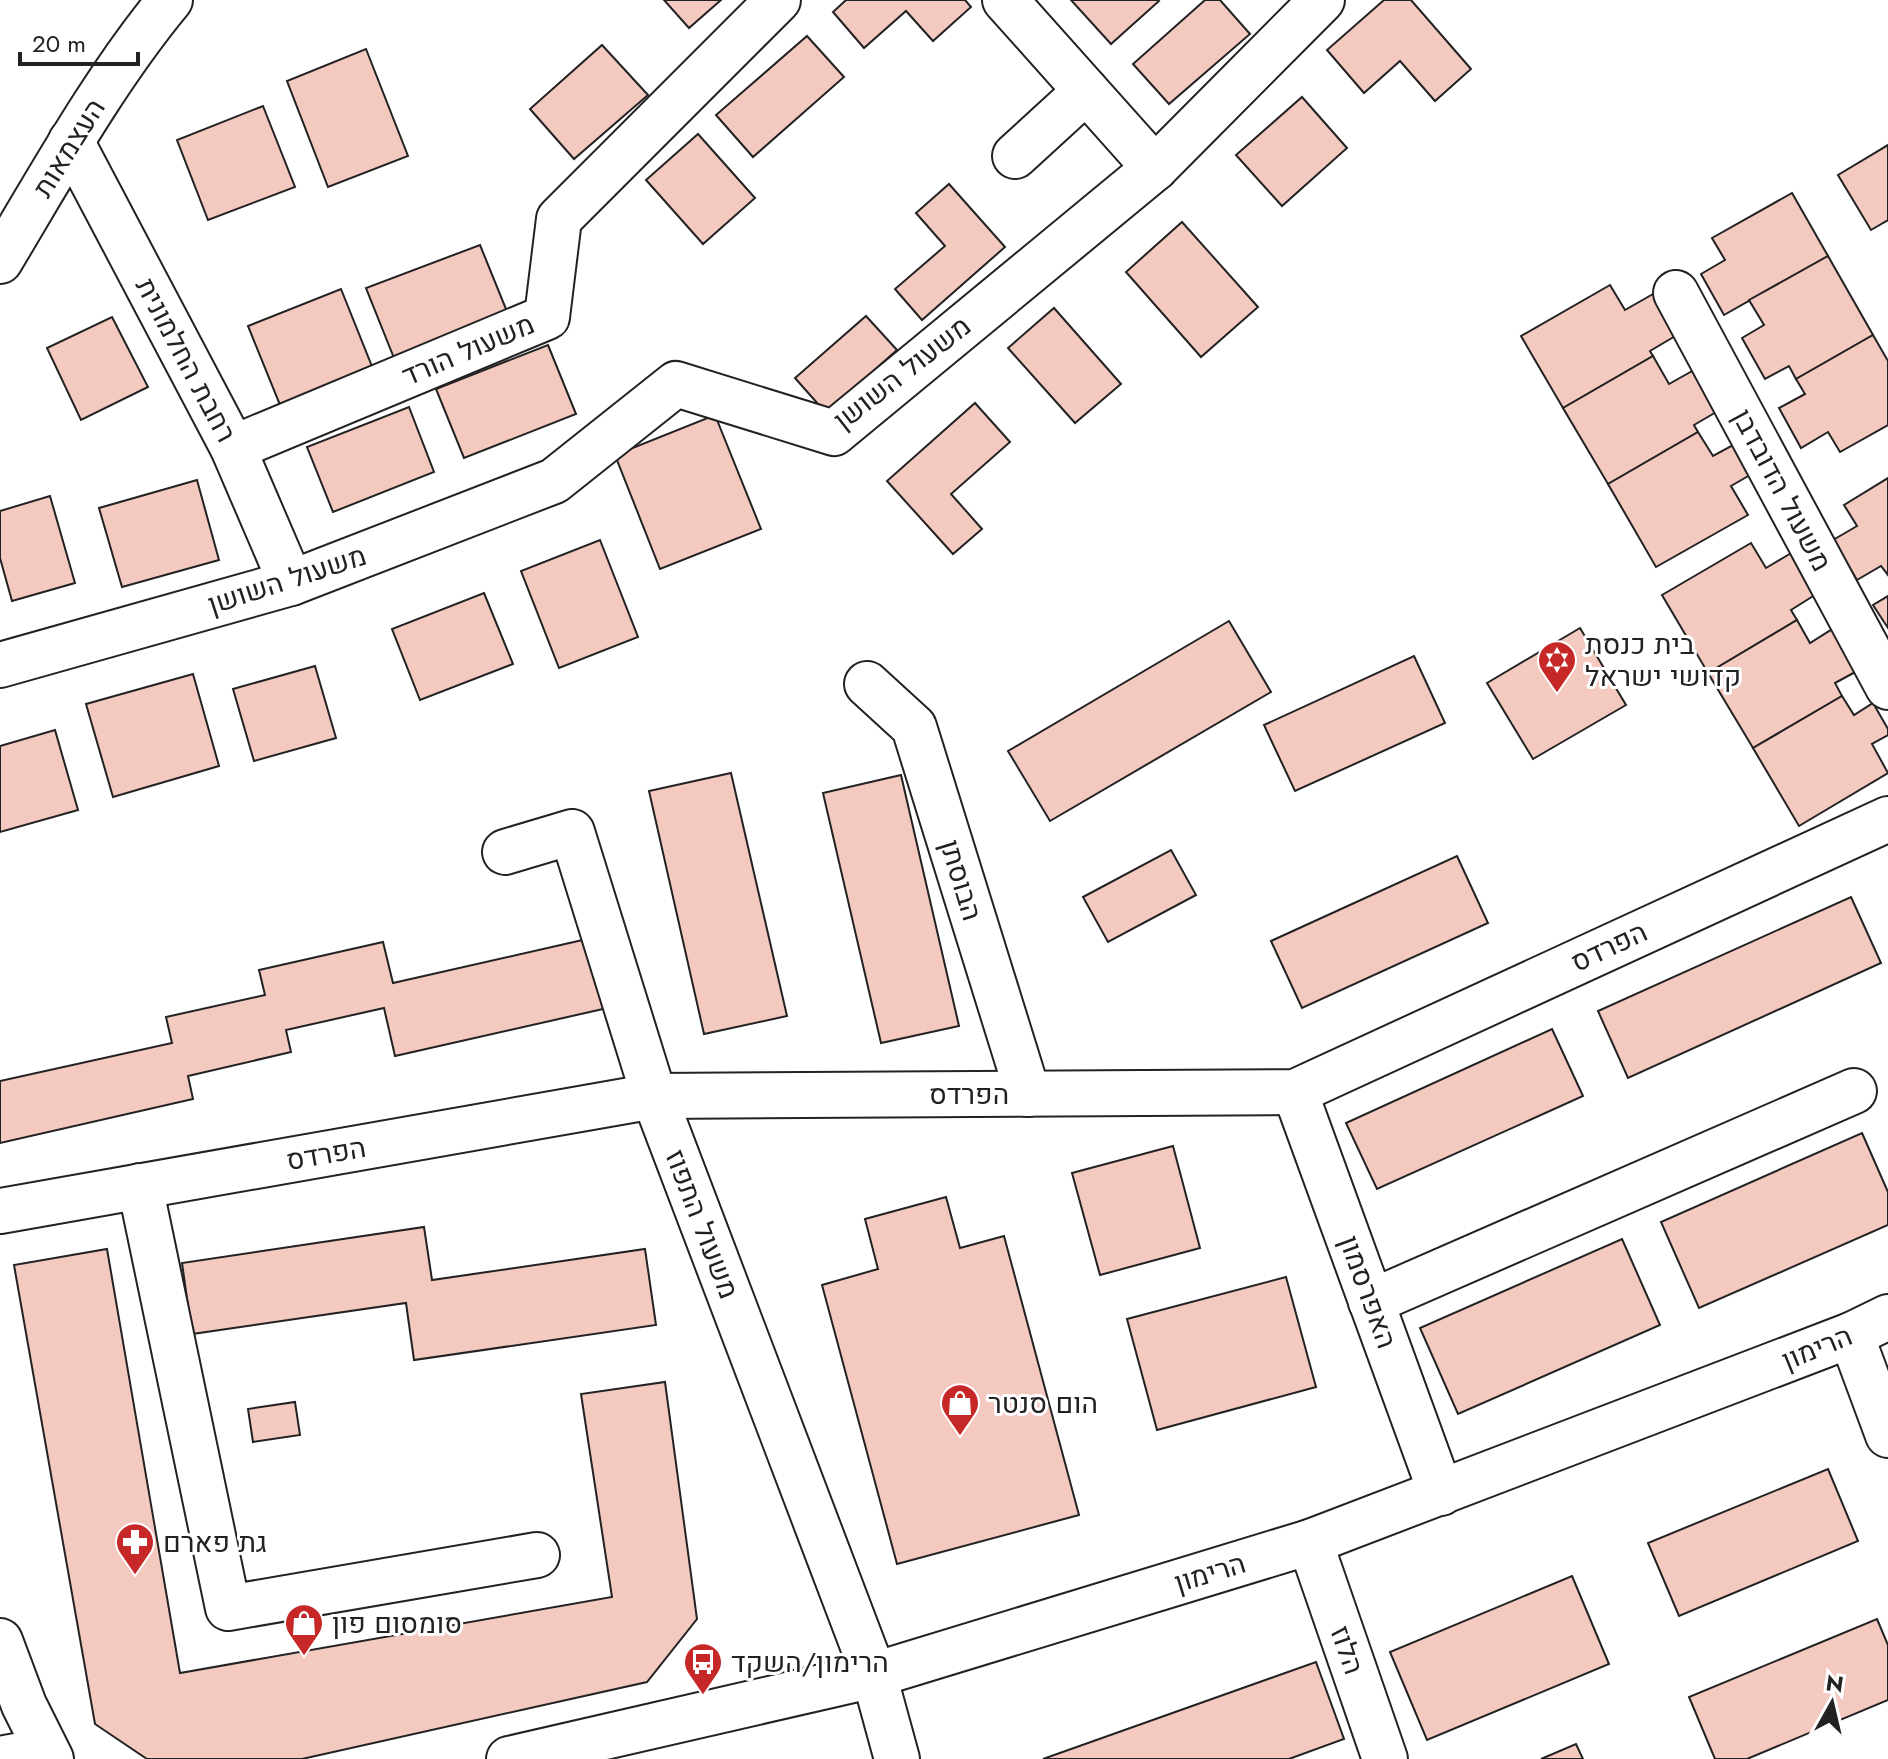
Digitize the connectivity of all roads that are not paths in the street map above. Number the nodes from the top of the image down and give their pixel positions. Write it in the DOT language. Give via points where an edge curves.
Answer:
graph roads {
  1 [pos="170,0"];
  2 [pos="778,0"];
  3 [pos="1005,0"];
  4 [pos="1322,0"];
  5 [pos="1086,91"];
  6 [pos="71,141"];
  7 [pos="1015,156"];
  8 [pos="1155,168"];
  9 [pos="0,261"];
  10 [pos="1676,293"];
  11 [pos="233,448"];
  12 [pos="291,583"];
  13 [pos="0,665"];
  14 [pos="867,684"];
  15 [pos="1888,687"];
  16 [pos="1888,819"];
  17 [pos="505,852"];
  18 [pos="1854,1091"];
  19 [pos="1295,1092"];
  20 [pos="1028,1094"];
  21 [pos="654,1096"];
  22 [pos="140,1186"];
  23 [pos="0,1211"];
  24 [pos="1371,1302"];
  25 [pos="1870,1326"];
  26 [pos="1888,1435"];
  27 [pos="1441,1493"];
  28 [pos="1310,1542"];
  29 [pos="537,1555"];
  30 [pos="0,1641"];
  31 [pos="874,1675"];
  32 [pos="0,1759"];
  33 [pos="43,1759"];
  34 [pos="51,1759"];
  35 [pos="509,1759"];
  36 [pos="897,1759"];
  37 [pos="1385,1759"];
  1 -- 6 [label="street, העצמאות"];
  2 -- 11 [label="street, משעול הורד" via="559,219 547,317"];
  3 -- 5 [label="street"];
  4 -- 8 [label="street, משעול השושן"];
  5 -- 7 [label="street"];
  5 -- 8 [label="street"];
  6 -- 9 [label="street, העצמאות"];
  6 -- 11 [label="street, רחבת החלמונית"];
  8 -- 12 [label="street, משעול השושן" via="834,433 676,384 554,481"];
  10 -- 15 [label="street, משעול הדובדבן"];
  11 -- 12 [label="street, רחבת החלמונית"];
  12 -- 13 [label="street, משעול השושן"];
  14 -- 20 [label="street, הבוסתן" via="914,727"];
  16 -- 19 [label="street, הפרדס"];
  17 -- 21 [label="street, משעול התפוז" via="572,832"];
  18 -- 24 [label="street"];
  19 -- 20 [label="street, הפרדס"];
  19 -- 24 [label="street, האפרסמון"];
  20 -- 21 [label="street, הפרדס"];
  21 -- 22 [label="street, הפרדס"];
  21 -- 31 [label="street, משעול התפוז"];
  22 -- 23 [label="street, הפרדס"];
  22 -- 29 [label="street" via="228,1608"];
  24 -- 27 [label="street, האפרסמון"];
  25 -- 26 [label="street"];
  25 -- 27 [label="street, הרימון"];
  27 -- 28 [label="street, הרימון"];
  28 -- 31 [label="street, הרימון"];
  28 -- 37 [label="street, הלוז"];
  30 -- 34 [label="street"];
  31 -- 35 [label="street, הרימון"];
  31 -- 36 [label="street, משעול התפוז"];
  32 -- 33 [label="street"];
}
